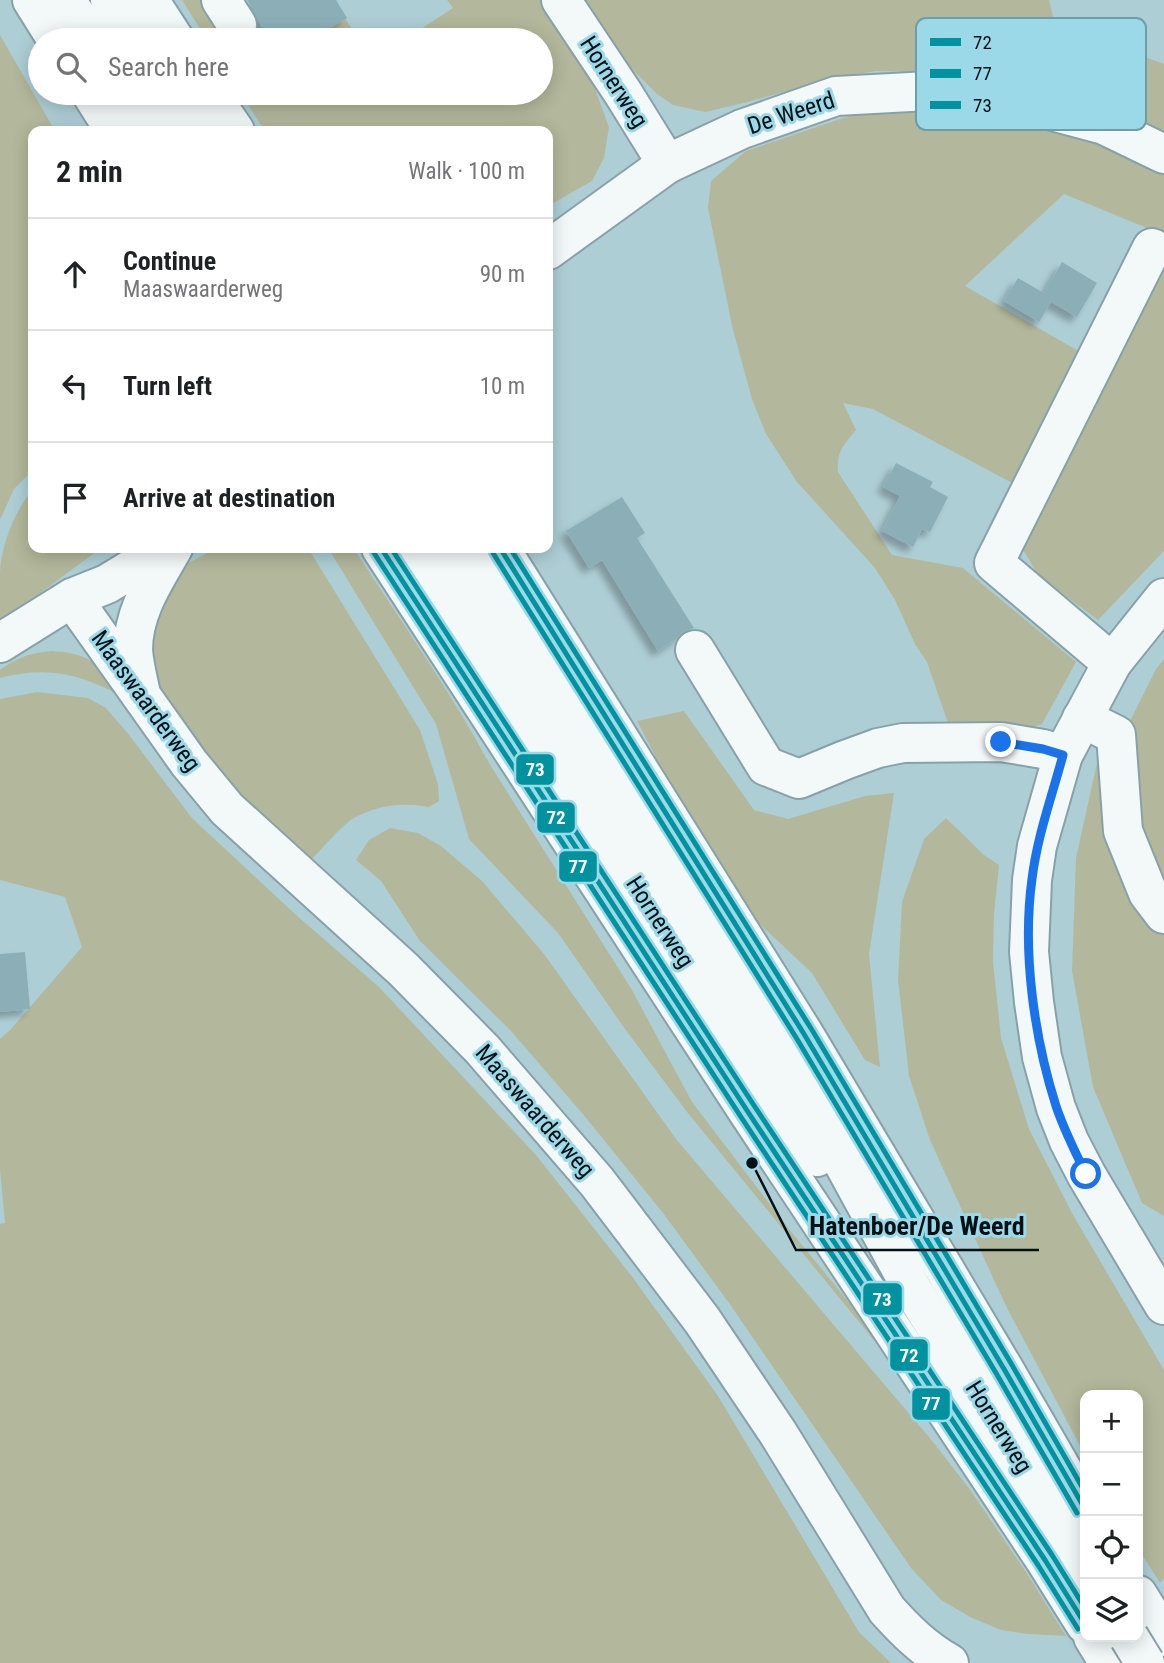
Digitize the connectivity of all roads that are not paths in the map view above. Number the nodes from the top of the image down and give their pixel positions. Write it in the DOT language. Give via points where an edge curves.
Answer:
graph roads {
  1 [pos="32,0"];
  2 [pos="66,0"];
  3 [pos="110,0"];
  4 [pos="149,0"];
  5 [pos="561,0"];
  6 [pos="50,28"];
  7 [pos="84,28"];
  8 [pos="128,28"];
  9 [pos="167,28"];
  10 [pos="916,92"];
  11 [pos="99,105"];
  12 [pos="134,105"];
  13 [pos="177,105"];
  14 [pos="217,105"];
  15 [pos="112,126"];
  16 [pos="148,126"];
  17 [pos="191,126"];
  18 [pos="232,126"];
  19 [pos="1114,130"];
  20 [pos="1164,154"];
  21 [pos="667,164"];
  22 [pos="553,219"];
  23 [pos="553,246"];
  24 [pos="1152,248"];
  25 [pos="114,553"];
  26 [pos="158,553"];
  27 [pos="170,553"];
  28 [pos="394,553"];
  29 [pos="394,553"];
  30 [pos="465,553"];
  31 [pos="502,553"];
  32 [pos="72,598"];
  33 [pos="1164,598"];
  34 [pos="0,643"];
  35 [pos="695,650"];
  36 [pos="1112,663"];
  37 [pos="141,694"];
  38 [pos="1082,718"];
  39 [pos="1063,755"];
  40 [pos="1164,915"];
  41 [pos="912,1289"];
  42 [pos="1164,1305"];
  43 [pos="1080,1500"];
  44 [pos="1067,1557"];
  45 [pos="1143,1603"];
  46 [pos="1080,1605"];
  47 [pos="1164,1638"];
  48 [pos="1096,1642"];
  49 [pos="1132,1642"];
  50 [pos="949,1663"];
  51 [pos="1109,1663"];
  52 [pos="1124,1663"];
  53 [pos="1145,1663"];
  1 -- 6 [label="main road"];
  2 -- 7 [label="main road"];
  3 -- 8 [label="main road"];
  4 -- 9 [label="main road"];
  5 -- 21 [label="main road, Hornerweg"];
  10 -- 21 [label="main road, De Weerd" via="835,96 742,129"];
  11 -- 15 [label="main road"];
  12 -- 16 [label="main road"];
  13 -- 17 [label="main road"];
  14 -- 18 [label="main road"];
  19 -- 20 [label="main road, De Weerd"];
  21 -- 22 [label="main road"];
  21 -- 23 [label="main road"];
  24 -- 36 [label="main road" via="993,563"];
  25 -- 32 [label="main road"];
  26 -- 32 [label="main road" via="107,584"];
  27 -- 37 [label="main road" via="135,623 133,652"];
  28 -- 41 [label="main road, Hornerweg"];
  29 -- 44 [label="main road, Hornerweg" via="748,1112"];
  30 -- 41 [label="main road, Hornerweg" via="793,1071"];
  31 -- 43 [label="main road, Hornerweg" via="804,1034"];
  32 -- 34 [label="main road"];
  32 -- 37 [label="main road, Maaswaarderweg"];
  33 -- 36 [label="main road"];
  35 -- 39 [label="main road" via="766,766 799,779 903,743 1001,742"];
  36 -- 38 [label="main road"];
  37 -- 50 [label="main road, Maaswaarderweg" via="227,809 403,969 482,1049 597,1182 702,1320 887,1610 931,1653"];
  38 -- 39 [label="main road"];
  38 -- 40 [label="main road" via="1115,735 1123,831 1147,893"];
  39 -- 42 [label="main road" via="1031,880 1031,976 1042,1056 1069,1141"];
  41 -- 44 [label="main road, Hornerweg"];
  44 -- 46 [label="main road, Hornerweg"];
  45 -- 47 [label="main road"];
  47 -- 52 [label="main road"];
  48 -- 51 [label="main road"];
  49 -- 53 [label="main road, bridge"];
}
